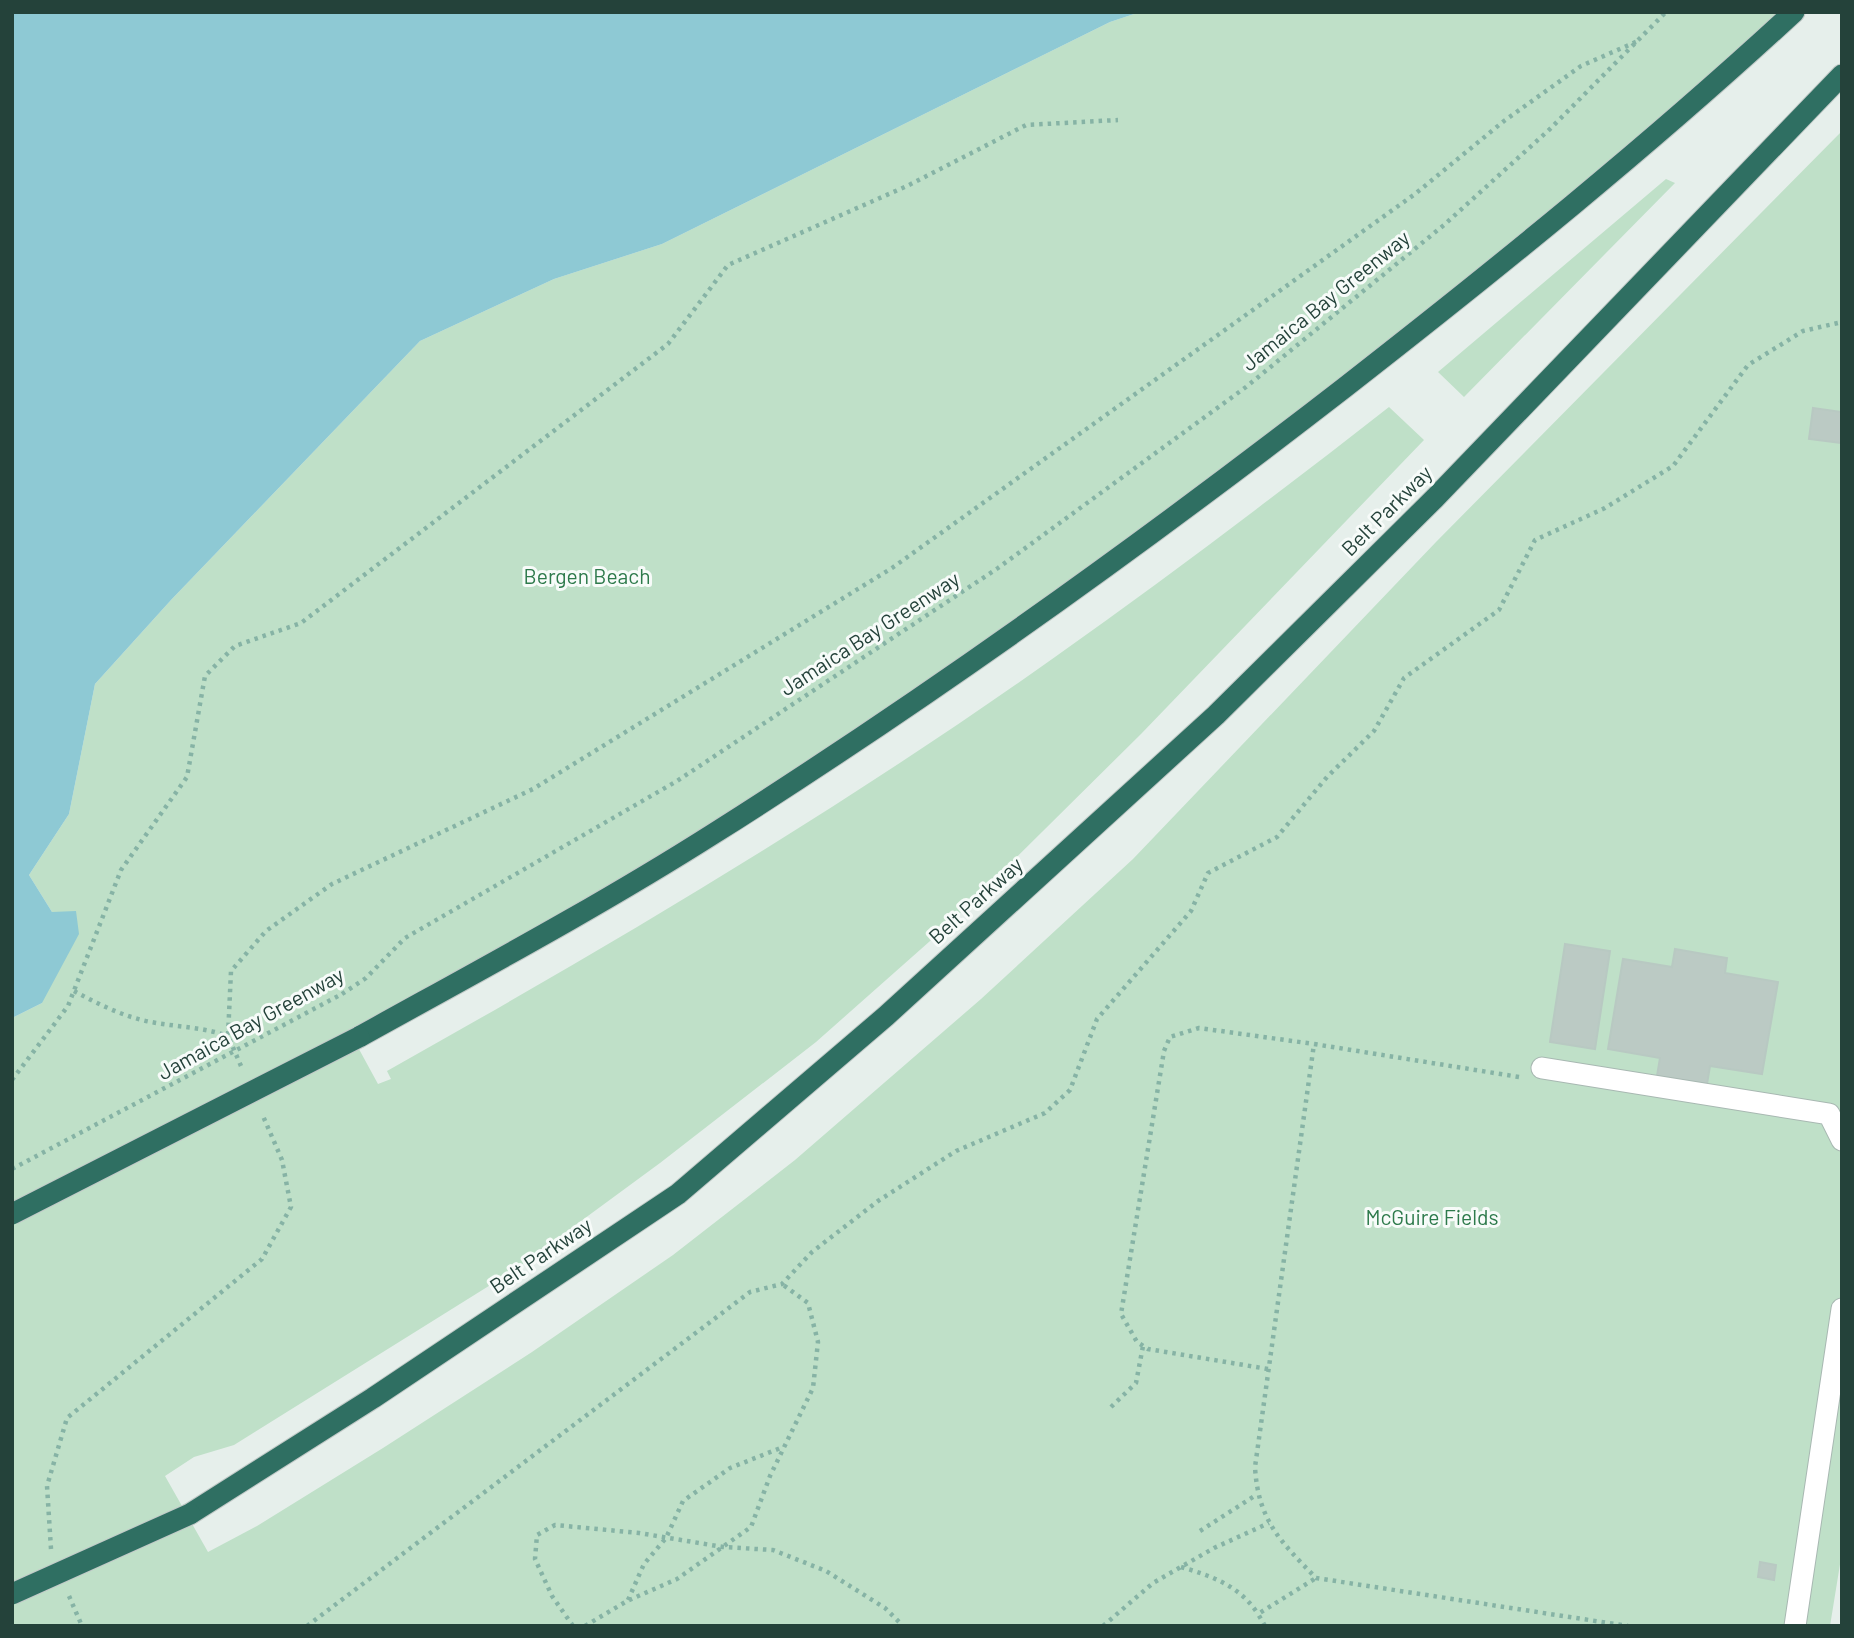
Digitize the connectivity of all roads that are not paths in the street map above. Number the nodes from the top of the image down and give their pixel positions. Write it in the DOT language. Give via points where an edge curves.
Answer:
graph roads {
  1 [pos="1794,12"];
  2 [pos="1842,75"];
  3 [pos="1542,1068"];
  4 [pos="1842,1140"];
  5 [pos="12,1214"];
  6 [pos="1842,1309"];
  7 [pos="12,1594"];
  8 [pos="1795,1626"];
  1 -- 5 [label="highway, bridge" via="1707,93 1475,287 1028,625 711,835 536,939 359,1037"];
  2 -- 7 [label="highway, Belt Parkway, bridge" via="1435,498 1226,706 886,1016 678,1194 190,1514"];
  3 -- 4 [label="lane" via="1829,1114"];
  6 -- 8 [label="lane"];
}
